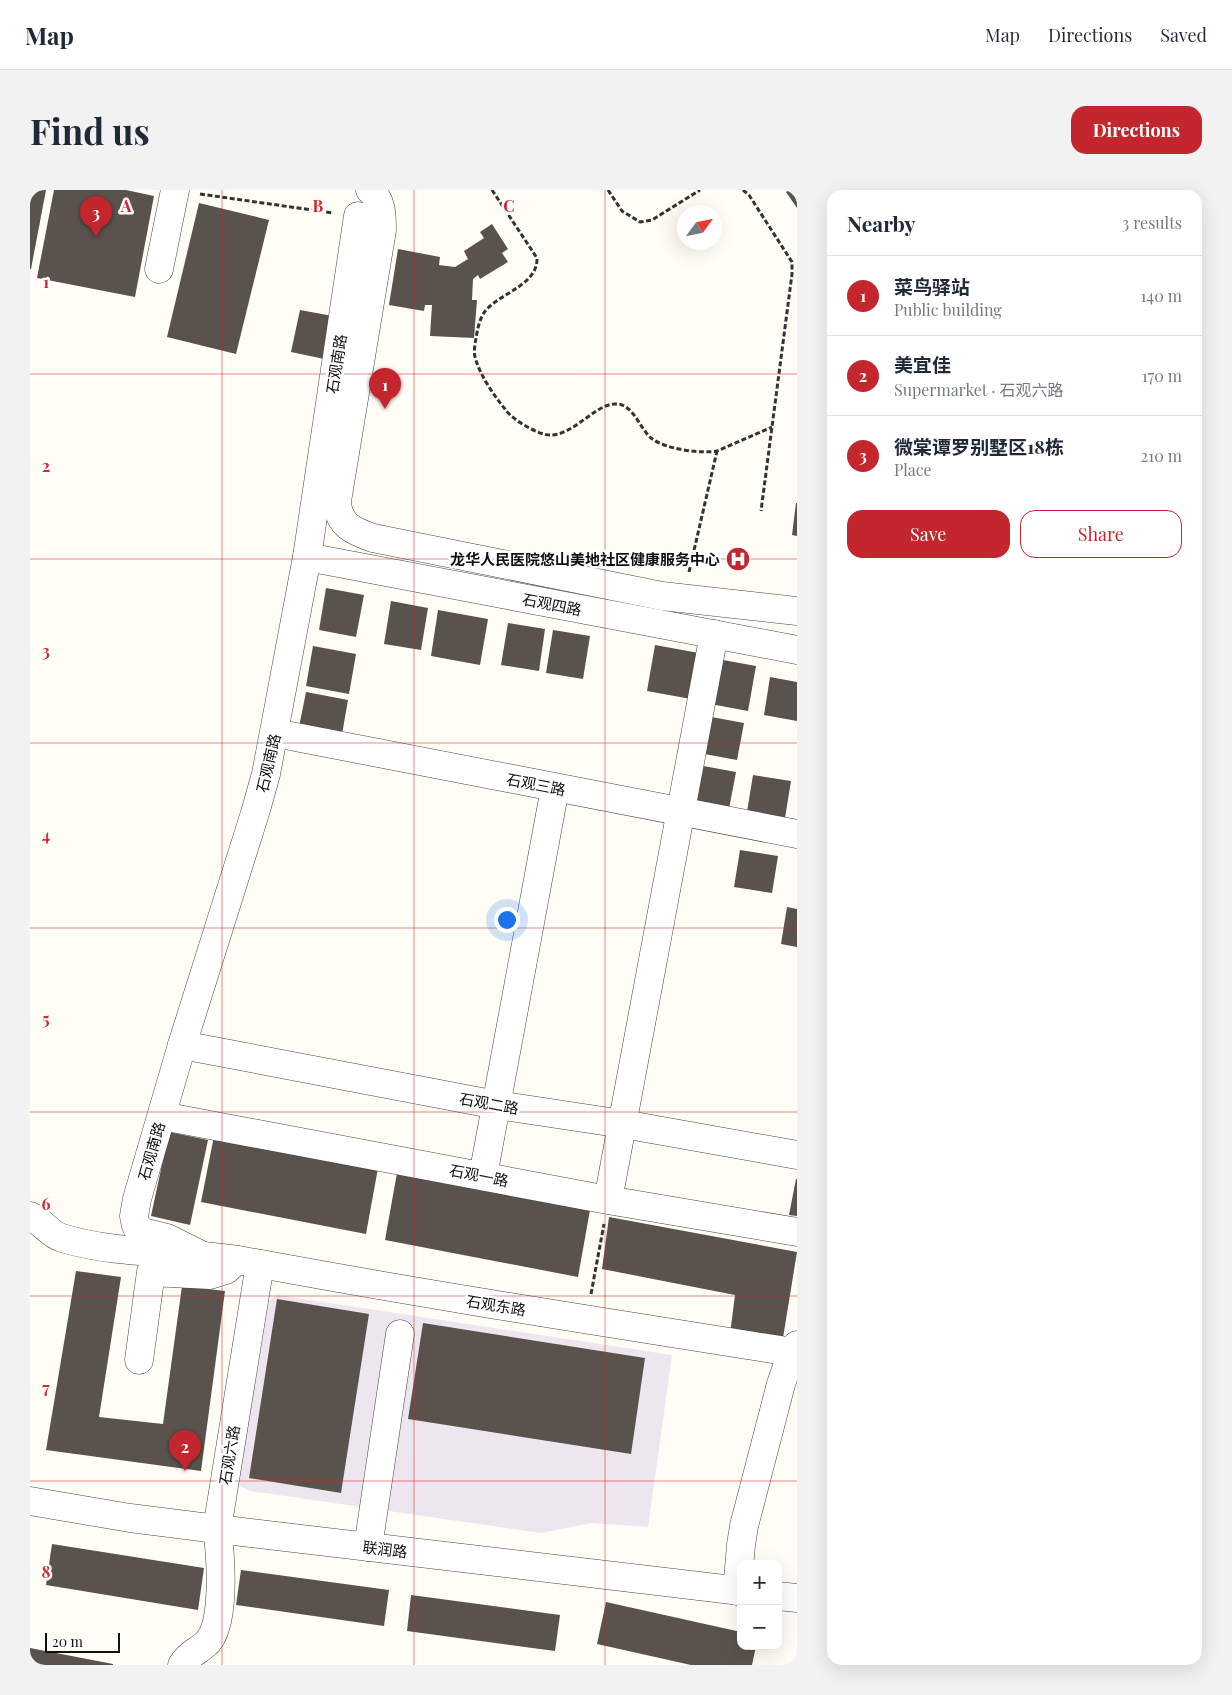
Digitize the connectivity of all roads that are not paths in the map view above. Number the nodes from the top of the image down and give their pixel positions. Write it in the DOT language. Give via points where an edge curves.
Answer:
graph roads {
  1 [pos="175,190"];
  2 [pos="370,190"];
  3 [pos="358,216"];
  4 [pos="159,269"];
  5 [pos="307,558"];
  6 [pos="797,611"];
  7 [pos="714,634"];
  8 [pos="797,650"];
  9 [pos="275,733"];
  10 [pos="555,788"];
  11 [pos="682,812"];
  12 [pos="797,834"];
  13 [pos="182,1045"];
  14 [pos="497,1105"];
  15 [pos="162,1116"];
  16 [pos="623,1124"];
  17 [pos="797,1155"];
  18 [pos="483,1176"];
  19 [pos="610,1192"];
  20 [pos="30,1216"];
  21 [pos="797,1232"];
  22 [pos="201,1255"];
  23 [pos="248,1262"];
  24 [pos="400,1334"];
  25 [pos="795,1349"];
  26 [pos="139,1360"];
  27 [pos="30,1501"];
  28 [pos="217,1529"];
  29 [pos="368,1547"];
  30 [pos="740,1560"];
  31 [pos="737,1591"];
  32 [pos="782,1596"];
  33 [pos="797,1598"];
  34 [pos="182,1665"];
  1 -- 4 [label="street"];
  2 -- 6 [label="street" via="382,212 382,230 337,501 342,521 373,538 662,596"];
  3 -- 5 [label="street, 石观南路"];
  5 -- 7 [label="street, 石观四路"];
  5 -- 9 [label="street, 石观南路"];
  7 -- 8 [label="street, 石观四路"];
  7 -- 11 [label="street"];
  9 -- 10 [label="street, 石观三路"];
  9 -- 13 [label="street, 石观南路" via="255,814"];
  10 -- 11 [label="street, 石观三路"];
  10 -- 14 [label="street"];
  11 -- 12 [label="street, 石观三路"];
  11 -- 16 [label="street"];
  13 -- 14 [label="street, 石观二路"];
  13 -- 15 [label="street, 石观南路"];
  14 -- 16 [label="street, 石观二路"];
  14 -- 18 [label="street"];
  15 -- 18 [label="street, 石观一路"];
  15 -- 22 [label="street, 石观南路" via="137,1199 136,1226 143,1232 167,1238"];
  16 -- 17 [label="street, 石观二路"];
  16 -- 19 [label="street"];
  18 -- 19 [label="street, 石观一路"];
  19 -- 21 [label="street, 石观一路"];
  20 -- 22 [label="street, 石观东路" via="60,1237 102,1247"];
  22 -- 23 [label="street, 石观东路"];
  23 -- 25 [label="street, 石观东路" via="587,1320"];
  23 -- 26 [label="street" via="210,1275 151,1272"];
  23 -- 28 [label="street, 石观六路"];
  24 -- 29 [label="street"];
  25 -- 30 [label="street" via="781,1384 744,1526"];
  27 -- 28 [label="street, 联润路"];
  28 -- 29 [label="street, 联润路"];
  28 -- 34 [label="street, 石观六路" via="222,1571 213,1633 206,1644 191,1653"];
  29 -- 31 [label="street, 联润路"];
  32 -- 33 [label="street"];
}
